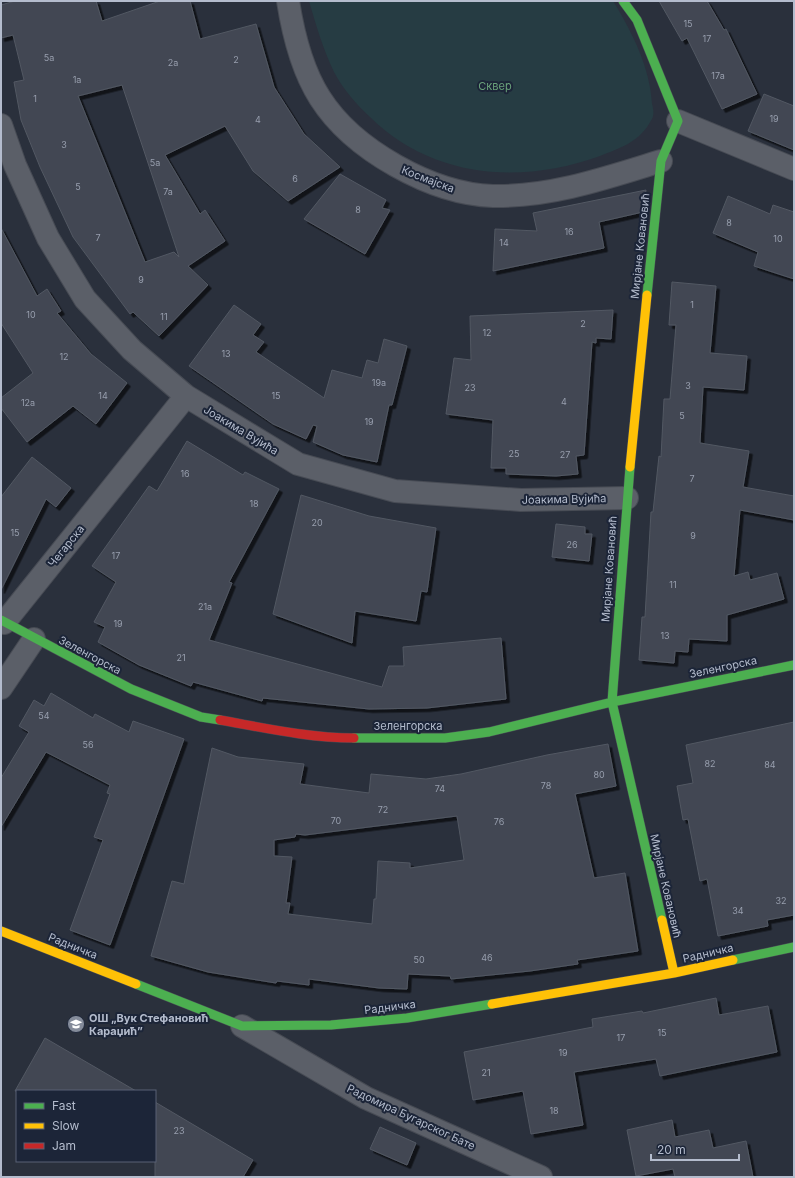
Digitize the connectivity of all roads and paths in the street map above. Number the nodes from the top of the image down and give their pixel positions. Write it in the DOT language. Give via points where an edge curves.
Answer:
graph roads {
  1 [pos="288,1"];
  2 [pos="623,1"];
  3 [pos="678,121"];
  4 [pos="1,125"];
  5 [pos="661,161"];
  6 [pos="794,169"];
  7 [pos="186,396"];
  8 [pos="627,498"];
  9 [pos="3,622"];
  10 [pos="34,639"];
  11 [pos="794,665"];
  12 [pos="1,688"];
  13 [pos="612,702"];
  14 [pos="1,931"];
  15 [pos="794,947"];
  16 [pos="674,973"];
  17 [pos="242,1026"];
  18 [pos="542,1177"];
  1 -- 5 [label="street, Космајска" via="291,23 304,64 320,98 342,126 370,150 401,169 465,193 493,196 549,192"];
  2 -- 3 [label="street" via="636,20"];
  3 -- 5 [label="street, Мирјане Ковановић"];
  3 -- 6 [label="street"];
  4 -- 7 [label="street, Јоакима Вујића" via="15,165 48,238 85,299 132,350"];
  5 -- 8 [label="street, Мирјане Ковановић"];
  7 -- 8 [label="street, Јоакима Вујића" via="298,464 395,491 521,500"];
  7 -- 9 [label="street, Чегарска"];
  8 -- 13 [label="street, Мирјане Ковановић"];
  9 -- 10 [label="street, Чегарска"];
  10 -- 12 [label="street"];
  10 -- 13 [label="street, Зеленгорска" via="131,689 201,716 331,738 445,738 488,732"];
  11 -- 13 [label="street, Зеленгорска"];
  13 -- 16 [label="street, Мирјане Ковановић"];
  14 -- 17 [label="street, Радничка"];
  15 -- 16 [label="street, Радничка"];
  16 -- 17 [label="street, Радничка" via="407,1018 330,1026"];
  17 -- 18 [label="street, Радомира Бугарског Бате" via="366,1098"];
}
